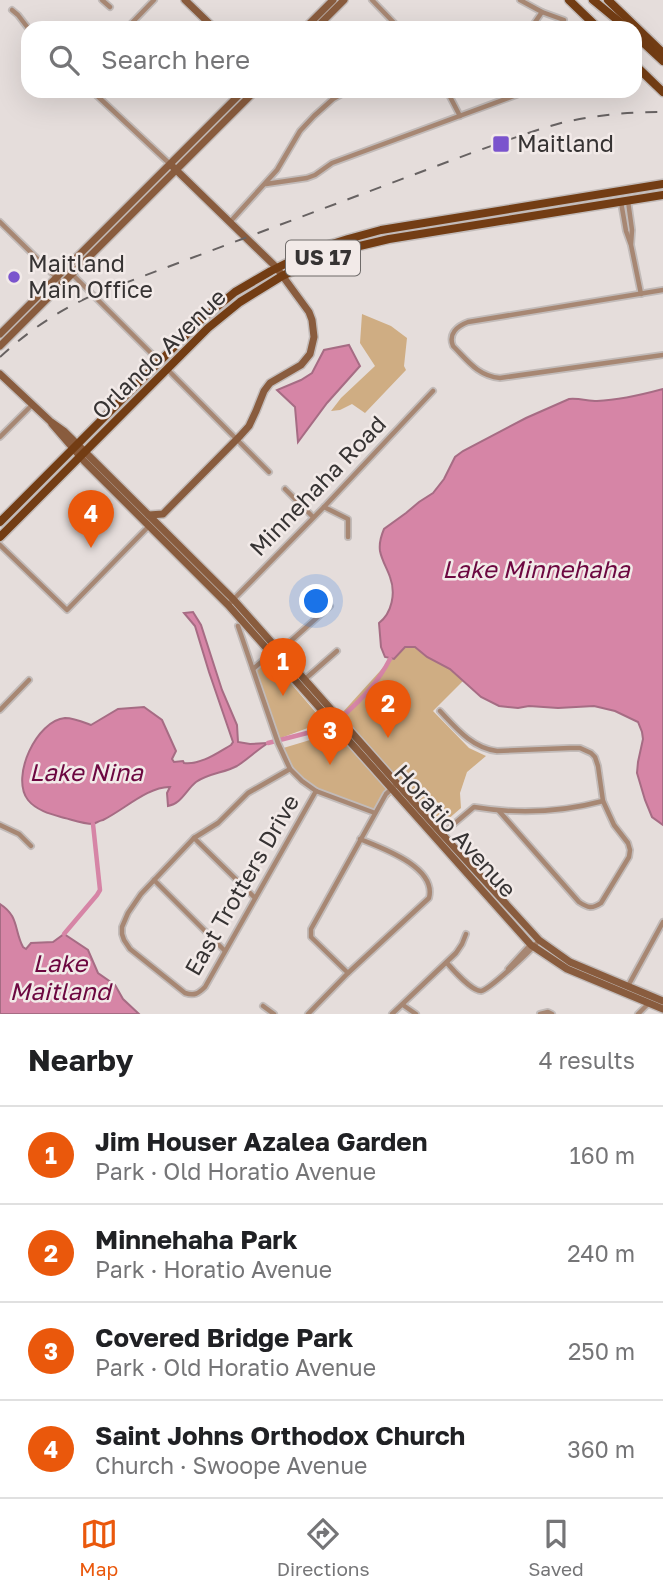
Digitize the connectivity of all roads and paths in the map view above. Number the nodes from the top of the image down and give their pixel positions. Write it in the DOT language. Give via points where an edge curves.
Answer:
graph roads {
  1 [pos="102,0"];
  2 [pos="154,0"];
  3 [pos="185,0"];
  4 [pos="332,0"];
  5 [pos="344,0"];
  6 [pos="372,0"];
  7 [pos="520,0"];
  8 [pos="569,0"];
  9 [pos="593,0"];
  10 [pos="608,0"];
  11 [pos="110,7"];
  12 [pos="12,10"];
  13 [pos="542,12"];
  14 [pos="564,20"];
  15 [pos="23,21"];
  16 [pos="134,21"];
  17 [pos="207,21"];
  18 [pos="312,21"];
  19 [pos="323,21"];
  20 [pos="392,21"];
  21 [pos="536,21"];
  22 [pos="591,21"];
  23 [pos="618,21"];
  24 [pos="630,21"];
  25 [pos="642,32"];
  26 [pos="642,42"];
  27 [pos="662,51"];
  28 [pos="663,61"];
  29 [pos="642,72"];
  30 [pos="663,92"];
  31 [pos="99,98"];
  32 [pos="237,98"];
  33 [pos="248,98"];
  34 [pos="335,98"];
  35 [pos="451,98"];
  36 [pos="508,98"];
  37 [pos="460,116"];
  38 [pos="174,168"];
  39 [pos="266,184"];
  40 [pos="663,184"];
  41 [pos="641,188"];
  42 [pos="623,191"];
  43 [pos="663,195"];
  44 [pos="625,201"];
  45 [pos="608,204"];
  46 [pos="494,212"];
  47 [pos="500,221"];
  48 [pos="0,222"];
  49 [pos="230,222"];
  50 [pos="276,267"];
  51 [pos="69,271"];
  52 [pos="282,276"];
  53 [pos="60,281"];
  54 [pos="663,290"];
  55 [pos="641,294"];
  56 [pos="13,327"];
  57 [pos="0,334"];
  58 [pos="0,346"];
  59 [pos="663,355"];
  60 [pos="159,361"];
  61 [pos="167,369"];
  62 [pos="0,374"];
  63 [pos="433,391"];
  64 [pos="32,405"];
  65 [pos="0,437"];
  66 [pos="237,438"];
  67 [pos="75,446"];
  68 [pos="83,454"];
  69 [pos="269,471"];
  70 [pos="285,489"];
  71 [pos="324,507"];
  72 [pos="163,514"];
  73 [pos="149,515"];
  74 [pos="313,517"];
  75 [pos="0,522"];
  76 [pos="151,528"];
  77 [pos="163,529"];
  78 [pos="0,537"];
  79 [pos="348,537"];
  80 [pos="0,545"];
  81 [pos="231,602"];
  82 [pos="330,606"];
  83 [pos="238,626"];
  84 [pos="337,651"];
  85 [pos="275,652"];
  86 [pos="253,670"];
  87 [pos="29,680"];
  88 [pos="302,682"];
  89 [pos="0,710"];
  90 [pos="440,711"];
  91 [pos="290,769"];
  92 [pos="394,786"];
  93 [pos="316,791"];
  94 [pos="603,801"];
  95 [pos="499,811"];
  96 [pos="375,813"];
  97 [pos="0,825"];
  98 [pos="439,836"];
  99 [pos="194,838"];
  100 [pos="360,839"];
  101 [pos="31,846"];
  102 [pos="154,880"];
  103 [pos="256,898"];
  104 [pos="663,922"];
  105 [pos="466,934"];
  106 [pos="535,944"];
  107 [pos="225,951"];
  108 [pos="447,963"];
  109 [pos="348,974"];
  110 [pos="627,990"];
  111 [pos="651,1000"];
  112 [pos="663,1001"];
  113 [pos="403,1005"];
  114 [pos="263,1006"];
  115 [pos="663,1009"];
  116 [pos="274,1014"];
  117 [pos="308,1014"];
  118 [pos="392,1014"];
  119 [pos="416,1014"];
  120 [pos="540,1014"];
  121 [pos="552,1014"];
  122 [pos="638,1014"];
  1 -- 11 [label="street"];
  2 -- 16 [label="street"];
  3 -- 17 [label="main road"];
  4 -- 18 [label="main road"];
  5 -- 19 [label="main road"];
  6 -- 20 [label="street"];
  7 -- 13 [label="street"];
  8 -- 22 [label="main road"];
  9 -- 23 [label="main road"];
  10 -- 24 [label="main road"];
  12 -- 15 [label="street"];
  13 -- 14 [label="street"];
  13 -- 21 [label="street"];
  25 -- 27 [label="main road"];
  26 -- 28 [label="main road"];
  29 -- 30 [label="main road"];
  31 -- 38 [label="street"];
  32 -- 38 [label="main road"];
  33 -- 38 [label="main road"];
  34 -- 39 [label="street" via="300,131"];
  35 -- 37 [label="street"];
  36 -- 37 [label="street"];
  37 -- 39 [label="street" via="332,163 307,178"];
  38 -- 49 [label="main road"];
  38 -- 51 [label="main road"];
  39 -- 49 [label="street"];
  40 -- 41 [label="main road, Orlando Avenue / US 17"];
  41 -- 42 [label="main road, Orlando Avenue / US 17"];
  41 -- 44 [label="main road"];
  42 -- 45 [label="main road"];
  42 -- 46 [label="main road, Orlando Avenue / US 17"];
  43 -- 44 [label="main road, Orlando Avenue / US 17"];
  44 -- 45 [label="main road, Orlando Avenue / US 17"];
  44 -- 55 [label="street" via="626,231"];
  45 -- 47 [label="main road, Orlando Avenue / US 17"];
  46 -- 47 [label="street"];
  46 -- 50 [label="main road, Orlando Avenue / US 17" via="362,235"];
  47 -- 52 [label="main road, Orlando Avenue / US 17" via="378,241"];
  48 -- 53 [label="street"];
  49 -- 50 [label="main road"];
  50 -- 52 [label="main road"];
  50 -- 60 [label="main road, Orlando Avenue / US 17" via="211,311"];
  51 -- 53 [label="main road"];
  51 -- 60 [label="street"];
  52 -- 61 [label="main road, Orlando Avenue / US 17" via="217,320"];
  52 -- 66 [label="main road" via="309,312 313,348 302,365 270,383 249,426"];
  53 -- 56 [label="main road"];
  54 -- 55 [label="street"];
  55 -- 59 [label="street" via="468,322 455,330 451,341 481,373 500,378"];
  56 -- 57 [label="main road"];
  56 -- 58 [label="main road"];
  60 -- 67 [label="main road, Orlando Avenue / US 17"];
  61 -- 66 [label="street"];
  61 -- 68 [label="main road, Orlando Avenue / US 17"];
  62 -- 64 [label="main road, Horatio Avenue"];
  63 -- 71 [label="street, Minnehaha Road"];
  64 -- 65 [label="street"];
  64 -- 67 [label="main road, Horatio Avenue"];
  66 -- 69 [label="street"];
  66 -- 72 [label="main road"];
  67 -- 68 [label="main road, Horatio Avenue"];
  67 -- 75 [label="main road, Orlando Avenue / US 17"];
  68 -- 73 [label="main road, Horatio Avenue"];
  68 -- 76 [label="main road, Horatio Avenue"];
  68 -- 78 [label="main road, Orlando Avenue / US 17"];
  70 -- 74 [label="street"];
  71 -- 74 [label="street, Minnehaha Road"];
  71 -- 79 [label="street" via="348,519"];
  72 -- 73 [label="main road"];
  72 -- 77 [label="main road"];
  73 -- 77 [label="main road, Horatio Avenue"];
  74 -- 81 [label="street, Minnehaha Road"];
  76 -- 77 [label="main road"];
  76 -- 80 [label="street" via="67,610"];
  76 -- 81 [label="main road, Horatio Avenue"];
  77 -- 81 [label="main road, Horatio Avenue"];
  81 -- 85 [label="main road, Horatio Avenue"];
  82 -- 85 [label="street"];
  83 -- 86 [label="street"];
  84 -- 88 [label="street"];
  85 -- 86 [label="street"];
  85 -- 88 [label="main road, Horatio Avenue"];
  86 -- 91 [label="street"];
  87 -- 89 [label="street"];
  88 -- 92 [label="main road, Horatio Avenue"];
  90 -- 94 [label="street" via="461,733 487,750 586,750 598,766"];
  91 -- 93 [label="street"];
  91 -- 99 [label="street" via="248,793 218,823"];
  92 -- 96 [label="street"];
  92 -- 98 [label="main road, Horatio Avenue"];
  93 -- 96 [label="street"];
  93 -- 103 [label="street, East Trotters Drive"];
  94 -- 95 [label="street" via="562,809"];
  94 -- 95 [label="street" via="630,850 605,899 595,907 579,902"];
  95 -- 98 [label="street" via="472,808"];
  96 -- 100 [label="street"];
  97 -- 101 [label="street"];
  98 -- 106 [label="main road, Horatio Avenue"];
  99 -- 102 [label="street"];
  99 -- 103 [label="street"];
  100 -- 109 [label="street" via="311,929 312,937"];
  100 -- 109 [label="street" via="409,862 426,879 430,892 429,898"];
  102 -- 107 [label="street"];
  102 -- 107 [label="street, East Trotters Drive" via="122,927 127,946 191,995 205,987"];
  103 -- 107 [label="street, East Trotters Drive"];
  104 -- 110 [label="street"];
  105 -- 108 [label="street"];
  106 -- 108 [label="street" via="480,991"];
  106 -- 110 [label="main road, Horatio Avenue" via="566,969"];
  108 -- 113 [label="street"];
  109 -- 117 [label="street"];
  110 -- 111 [label="main road, Horatio Avenue"];
  111 -- 112 [label="main road, Horatio Avenue"];
  111 -- 115 [label="main road, Horatio Avenue"];
  111 -- 122 [label="street"];
  113 -- 118 [label="street"];
  113 -- 119 [label="street"];
  114 -- 116 [label="street"];
  120 -- 121 [label="street"];
}
